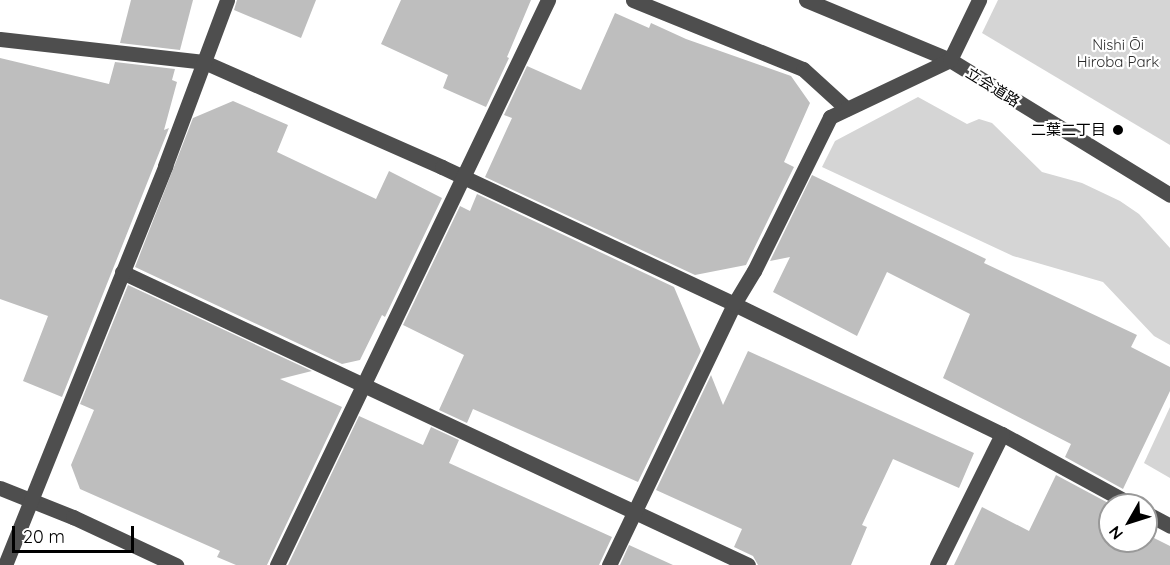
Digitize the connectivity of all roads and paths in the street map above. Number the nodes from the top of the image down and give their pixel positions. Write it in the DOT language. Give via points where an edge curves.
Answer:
graph roads {
  1 [pos="227,0"];
  2 [pos="548,0"];
  3 [pos="633,0"];
  4 [pos="806,0"];
  5 [pos="978,0"];
  6 [pos="0,39"];
  7 [pos="950,60"];
  8 [pos="204,62"];
  9 [pos="847,109"];
  10 [pos="463,177"];
  11 [pos="1170,195"];
  12 [pos="122,272"];
  13 [pos="734,304"];
  14 [pos="363,385"];
  15 [pos="1002,434"];
  16 [pos="0,488"];
  17 [pos="1110,493"];
  18 [pos="31,502"];
  19 [pos="635,512"];
  20 [pos="5,565"];
  21 [pos="176,565"];
  22 [pos="277,565"];
  23 [pos="609,565"];
  24 [pos="748,565"];
  25 [pos="937,565"];
  1 -- 8 [label="street"];
  2 -- 10 [label="street"];
  3 -- 9 [label="street" via="803,69"];
  4 -- 7 [label="street, 立会道路"];
  5 -- 7 [label="street"];
  6 -- 8 [label="street"];
  7 -- 9 [label="street"];
  7 -- 11 [label="street, 立会道路"];
  8 -- 10 [label="street"];
  8 -- 12 [label="street"];
  9 -- 13 [label="street" via="830,117 754,272"];
  10 -- 13 [label="street"];
  10 -- 14 [label="street"];
  12 -- 14 [label="street"];
  12 -- 18 [label="street"];
  13 -- 15 [label="street"];
  13 -- 19 [label="street"];
  14 -- 19 [label="street"];
  14 -- 22 [label="street"];
  15 -- 17 [label="street"];
  15 -- 25 [label="street"];
  16 -- 18 [label="street"];
  18 -- 20 [label="street"];
  18 -- 21 [label="street"];
  19 -- 23 [label="street"];
  19 -- 24 [label="street"];
}
